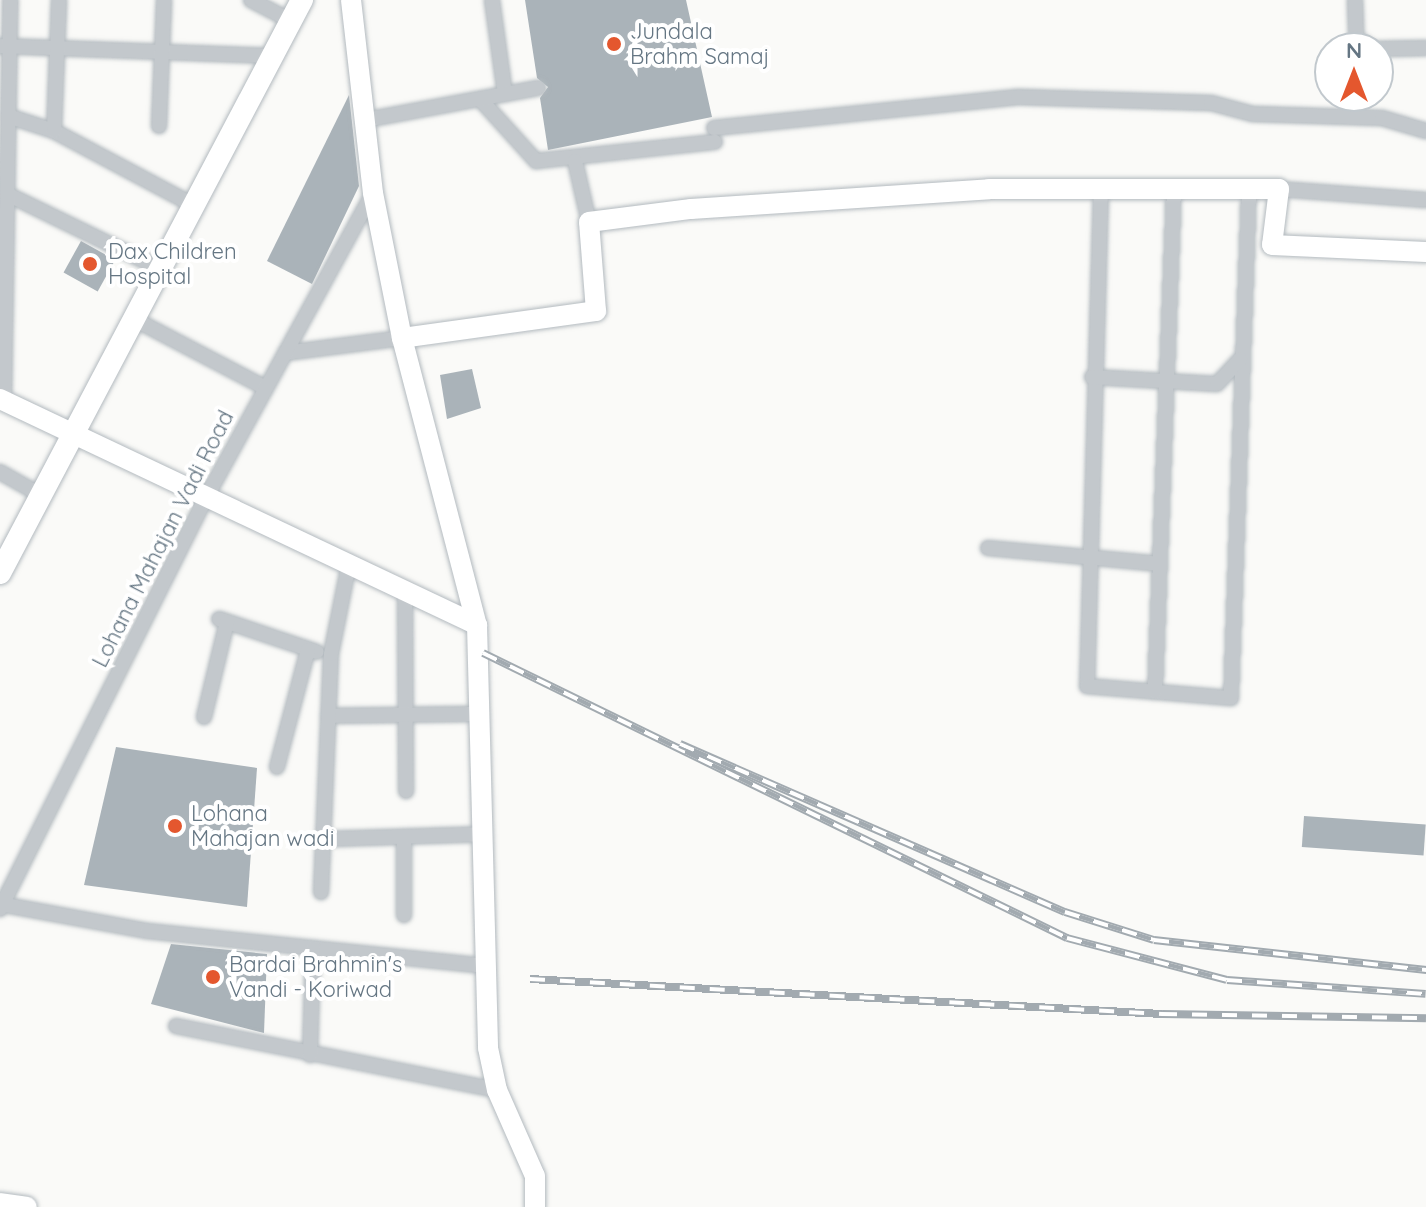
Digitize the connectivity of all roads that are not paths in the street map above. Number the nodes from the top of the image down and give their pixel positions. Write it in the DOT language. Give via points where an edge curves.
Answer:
graph roads {
  1 [pos="10,0"];
  2 [pos="59,0"];
  3 [pos="164,0"];
  4 [pos="251,0"];
  5 [pos="302,0"];
  6 [pos="351,0"];
  7 [pos="492,0"];
  8 [pos="1355,0"];
  9 [pos="291,21"];
  10 [pos="1356,32"];
  11 [pos="4,46"];
  12 [pos="60,48"];
  13 [pos="1426,48"];
  14 [pos="1394,49"];
  15 [pos="162,52"];
  16 [pos="272,56"];
  17 [pos="538,88"];
  18 [pos="505,94"];
  19 [pos="480,99"];
  20 [pos="8,116"];
  21 [pos="365,120"];
  22 [pos="159,126"];
  23 [pos="54,131"];
  24 [pos="1426,131"];
  25 [pos="575,161"];
  26 [pos="1101,189"];
  27 [pos="1174,189"];
  28 [pos="1249,189"];
  29 [pos="1279,189"];
  30 [pos="373,193"];
  31 [pos="7,194"];
  32 [pos="1426,200"];
  33 [pos="193,205"];
  34 [pos="589,222"];
  35 [pos="1426,252"];
  36 [pos="159,268"];
  37 [pos="132,318"];
  38 [pos="402,338"];
  39 [pos="285,353"];
  40 [pos="1240,359"];
  41 [pos="1092,377"];
  42 [pos="1166,380"];
  43 [pos="266,388"];
  44 [pos="2,400"];
  45 [pos="70,434"];
  46 [pos="0,472"];
  47 [pos="39,494"];
  48 [pos="207,496"];
  49 [pos="988,548"];
  50 [pos="1088,555"];
  51 [pos="349,564"];
  52 [pos="1159,564"];
  53 [pos="0,571"];
  54 [pos="405,590"];
  55 [pos="477,625"];
  56 [pos="308,650"];
  57 [pos="331,654"];
  58 [pos="1155,692"];
  59 [pos="404,714"];
  60 [pos="479,714"];
  61 [pos="328,716"];
  62 [pos="204,717"];
  63 [pos="277,767"];
  64 [pos="406,791"];
  65 [pos="482,834"];
  66 [pos="404,837"];
  67 [pos="327,839"];
  68 [pos="321,892"];
  69 [pos="1,906"];
  70 [pos="404,915"];
  71 [pos="313,948"];
  72 [pos="486,966"];
  73 [pos="176,1026"];
  74 [pos="310,1055"];
  75 [pos="497,1090"];
  76 [pos="0,1203"];
  77 [pos="27,1207"];
  78 [pos="535,1207"];
  1 -- 11 [label="street"];
  2 -- 12 [label="street"];
  3 -- 15 [label="street"];
  4 -- 9 [label="street"];
  5 -- 9 [label="main road"];
  6 -- 21 [label="street"];
  7 -- 18 [label="street"];
  8 -- 10 [label="street"];
  9 -- 16 [label="main road"];
  11 -- 12 [label="street"];
  11 -- 20 [label="street"];
  12 -- 15 [label="street"];
  12 -- 23 [label="street"];
  13 -- 14 [label="street"];
  15 -- 16 [label="street"];
  15 -- 22 [label="street"];
  16 -- 33 [label="main road"];
  17 -- 18 [label="street"];
  18 -- 19 [label="street"];
  19 -- 21 [label="street"];
  19 -- 25 [label="street" via="522,153 536,161"];
  20 -- 23 [label="street"];
  20 -- 31 [label="street"];
  21 -- 30 [label="street"];
  23 -- 33 [label="street"];
  24 -- 25 [label="street" via="1382,118 1253,114 1211,103 1018,97 715,135"];
  25 -- 34 [label="street"];
  26 -- 27 [label="street"];
  26 -- 34 [label="street" via="974,190"];
  26 -- 41 [label="street"];
  27 -- 28 [label="street"];
  27 -- 42 [label="street"];
  28 -- 29 [label="street"];
  28 -- 40 [label="street"];
  29 -- 32 [label="street"];
  29 -- 35 [label="street" via="1272,245"];
  30 -- 38 [label="street"];
  30 -- 39 [label="street, Lohana Mahajan Vadi Road"];
  31 -- 36 [label="street"];
  31 -- 44 [label="street"];
  33 -- 36 [label="main road"];
  34 -- 38 [label="street" via="596,311"];
  36 -- 37 [label="main road"];
  37 -- 43 [label="street"];
  37 -- 45 [label="main road"];
  38 -- 39 [label="street"];
  38 -- 55 [label="street"];
  39 -- 43 [label="street, Lohana Mahajan Vadi Road"];
  40 -- 42 [label="street" via="1217,384"];
  40 -- 58 [label="street" via="1231,698"];
  41 -- 42 [label="street"];
  41 -- 50 [label="street"];
  42 -- 52 [label="street"];
  43 -- 48 [label="street, Lohana Mahajan Vadi Road"];
  44 -- 45 [label="street"];
  45 -- 47 [label="main road"];
  45 -- 48 [label="street"];
  46 -- 47 [label="street"];
  47 -- 53 [label="main road"];
  48 -- 51 [label="street"];
  48 -- 69 [label="street, Lohana Mahajan Vadi Road"];
  49 -- 50 [label="street"];
  50 -- 52 [label="street"];
  50 -- 58 [label="street" via="1087,686"];
  51 -- 54 [label="street"];
  51 -- 57 [label="street"];
  52 -- 58 [label="street"];
  54 -- 55 [label="street"];
  54 -- 59 [label="street"];
  55 -- 60 [label="street"];
  56 -- 57 [label="street"];
  56 -- 62 [label="street" via="223,621"];
  56 -- 63 [label="street"];
  57 -- 61 [label="street"];
  59 -- 60 [label="street"];
  59 -- 61 [label="street"];
  59 -- 64 [label="street"];
  60 -- 65 [label="street"];
  61 -- 67 [label="street"];
  65 -- 66 [label="street"];
  65 -- 72 [label="street"];
  66 -- 67 [label="street"];
  66 -- 70 [label="street"];
  67 -- 68 [label="street"];
  69 -- 71 [label="street" via="147,931"];
  71 -- 72 [label="street"];
  71 -- 74 [label="street"];
  72 -- 75 [label="street"];
  73 -- 74 [label="street"];
  74 -- 75 [label="street"];
  75 -- 78 [label="street" via="535,1176"];
  76 -- 77 [label="street"];
}
